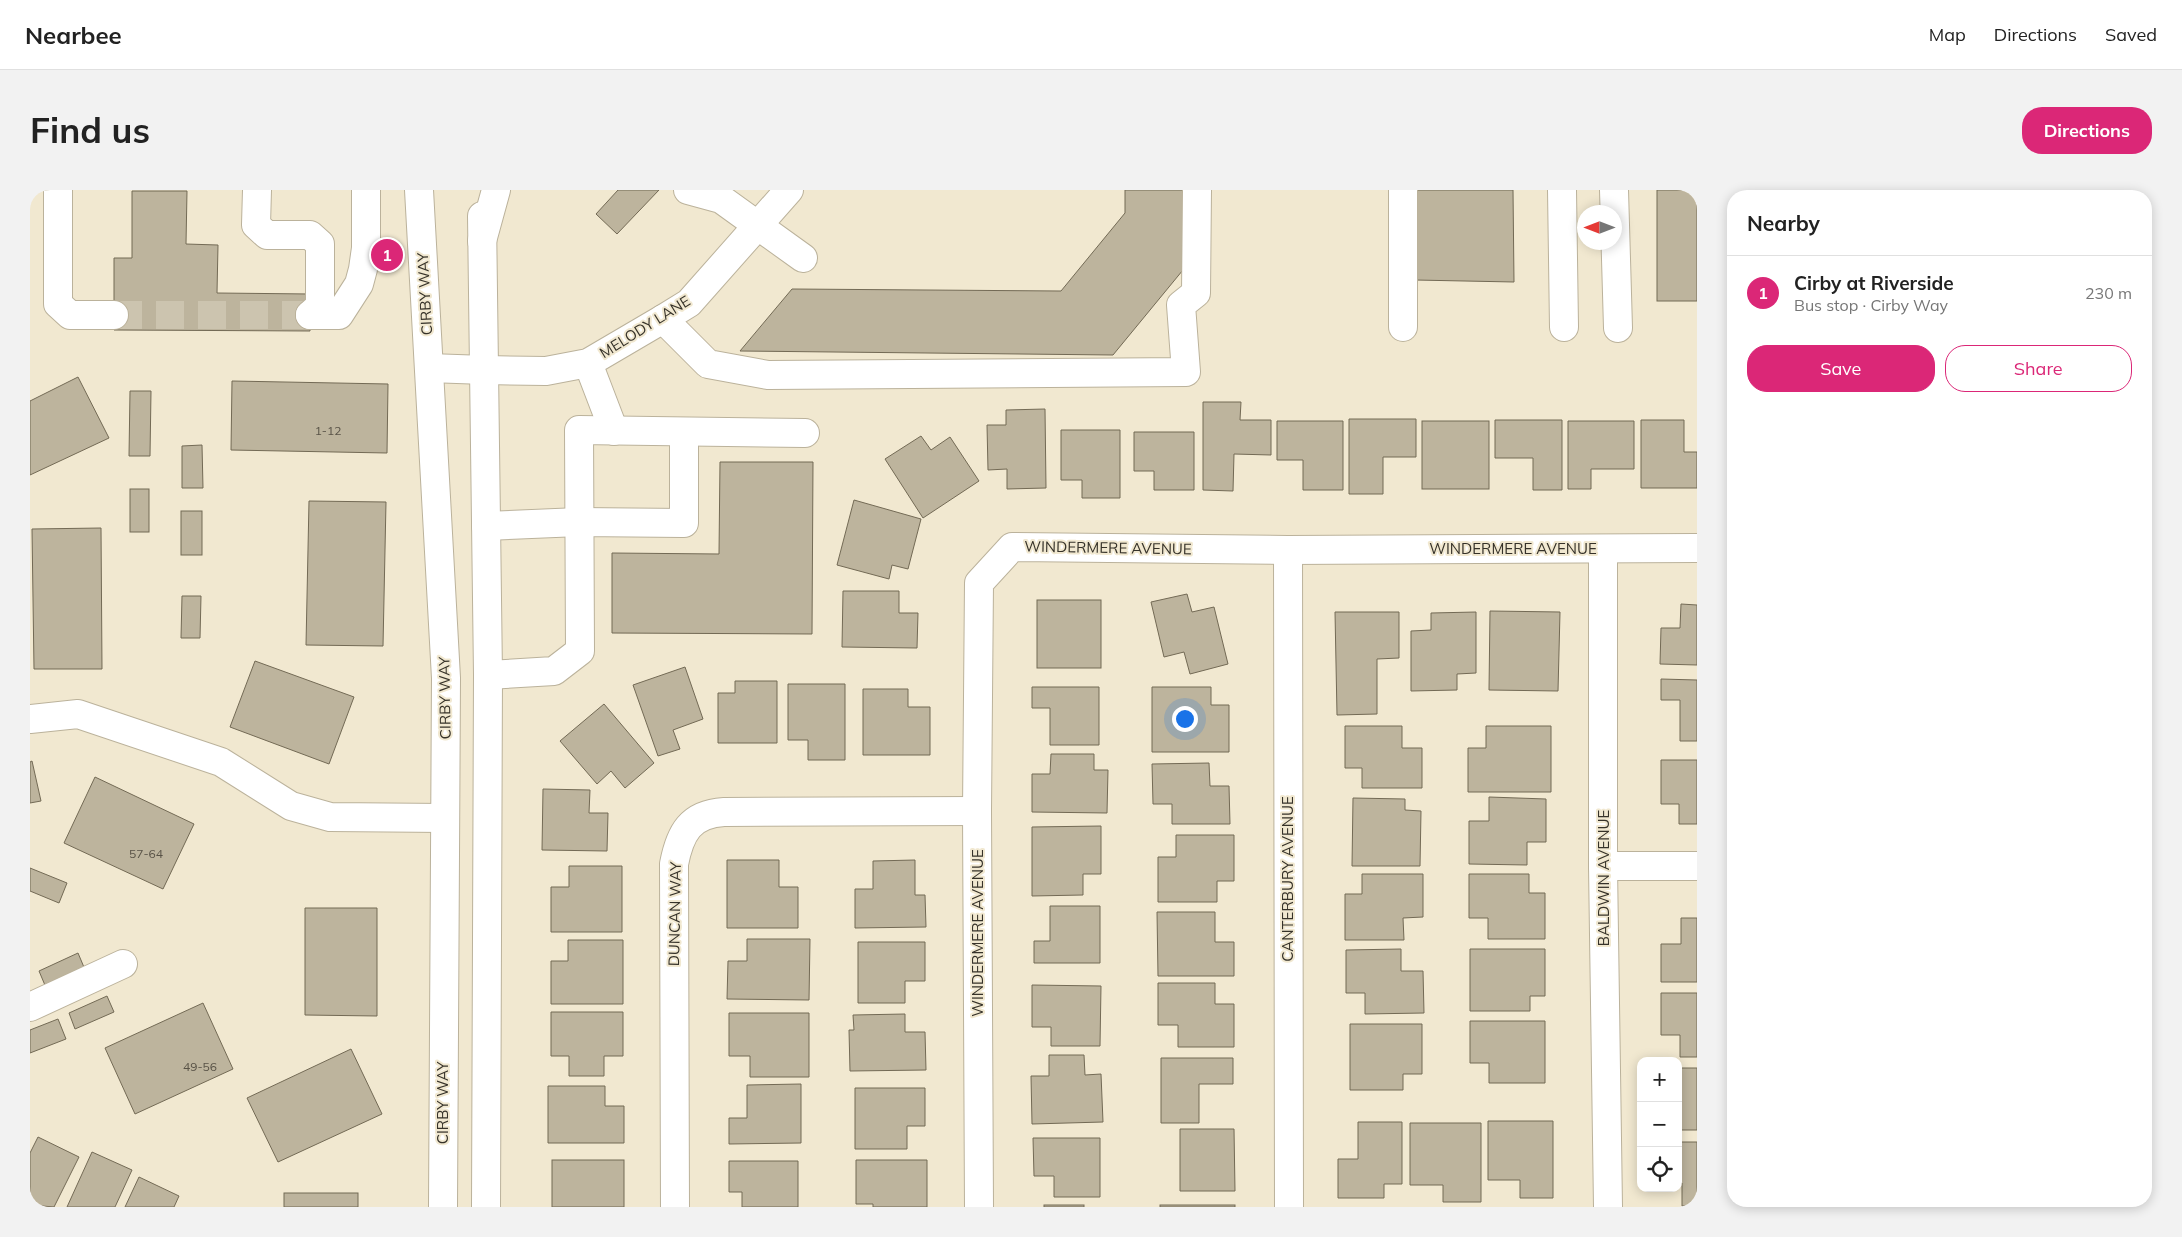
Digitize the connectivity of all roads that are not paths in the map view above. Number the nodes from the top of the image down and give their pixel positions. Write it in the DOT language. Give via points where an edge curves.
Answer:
graph roads {
  1 [pos="58,190"];
  2 [pos="256,190"];
  3 [pos="366,190"];
  4 [pos="419,190"];
  5 [pos="482,190"];
  6 [pos="496,190"];
  7 [pos="688,190"];
  8 [pos="790,190"];
  9 [pos="1197,190"];
  10 [pos="1404,190"];
  11 [pos="1562,190"];
  12 [pos="1614,190"];
  13 [pos="758,227"];
  14 [pos="482,241"];
  15 [pos="803,258"];
  16 [pos="114,315"];
  17 [pos="663,318"];
  18 [pos="1404,327"];
  19 [pos="1564,327"];
  20 [pos="1618,328"];
  21 [pos="588,363"];
  22 [pos="429,368"];
  23 [pos="485,370"];
  24 [pos="614,431"];
  25 [pos="684,432"];
  26 [pos="805,433"];
  27 [pos="579,522"];
  28 [pos="486,526"];
  29 [pos="1697,548"];
  30 [pos="1603,549"];
  31 [pos="1288,550"];
  32 [pos="488,676"];
  33 [pos="30,719"];
  34 [pos="977,811"];
  35 [pos="445,818"];
  36 [pos="488,818"];
  37 [pos="1603,866"];
  38 [pos="1697,866"];
  39 [pos="123,964"];
  40 [pos="30,1007"];
  41 [pos="443,1207"];
  42 [pos="486,1207"];
  43 [pos="675,1207"];
  44 [pos="979,1207"];
  45 [pos="1289,1207"];
  46 [pos="1608,1207"];
  1 -- 16 [label="main road" via="58,304 70,315"];
  2 -- 3 [label="main road" via="256,225 266,235 310,235 320,244 320,306 310,315 339,315 359,284 366,248"];
  4 -- 22 [label="main road, CIRBY WAY"];
  5 -- 14 [label="main road"];
  6 -- 14 [label="main road"];
  7 -- 13 [label="main road" via="721,199"];
  8 -- 13 [label="main road, MELODY LANE"];
  9 -- 17 [label="main road" via="1196,293 1181,305 1186,372 768,375 708,364"];
  10 -- 18 [label="main road"];
  11 -- 19 [label="main road"];
  12 -- 20 [label="main road"];
  13 -- 15 [label="main road"];
  13 -- 17 [label="main road, MELODY LANE" via="689,303"];
  14 -- 23 [label="main road"];
  17 -- 21 [label="main road, MELODY LANE"];
  21 -- 23 [label="main road, MELODY LANE" via="546,370"];
  21 -- 24 [label="main road"];
  22 -- 23 [label="main road, MELODY LANE"];
  22 -- 35 [label="main road, CIRBY WAY" via="446,678"];
  23 -- 28 [label="main road"];
  24 -- 25 [label="main road"];
  24 -- 27 [label="main road" via="579,430"];
  25 -- 26 [label="main road"];
  25 -- 27 [label="main road" via="684,523"];
  27 -- 28 [label="main road"];
  27 -- 32 [label="main road" via="580,651 554,671"];
  28 -- 32 [label="main road"];
  29 -- 30 [label="main road, WINDERMERE AVENUE"];
  30 -- 31 [label="main road, WINDERMERE AVENUE"];
  30 -- 37 [label="main road, BALDWIN AVENUE"];
  31 -- 34 [label="main road, WINDERMERE AVENUE" via="1012,547 979,583"];
  31 -- 45 [label="main road, CANTERBURY AVENUE"];
  32 -- 36 [label="main road"];
  33 -- 35 [label="main road" via="78,714 221,762 291,806 330,817"];
  34 -- 43 [label="main road, DUNCAN WAY" via="724,812 706,813 691,824 678,842 674,864"];
  34 -- 44 [label="main road, WINDERMERE AVENUE"];
  35 -- 36 [label="main road"];
  35 -- 41 [label="main road, CIRBY WAY"];
  36 -- 42 [label="main road"];
  37 -- 38 [label="main road"];
  37 -- 46 [label="main road, BALDWIN AVENUE"];
  39 -- 40 [label="main road"];
}
